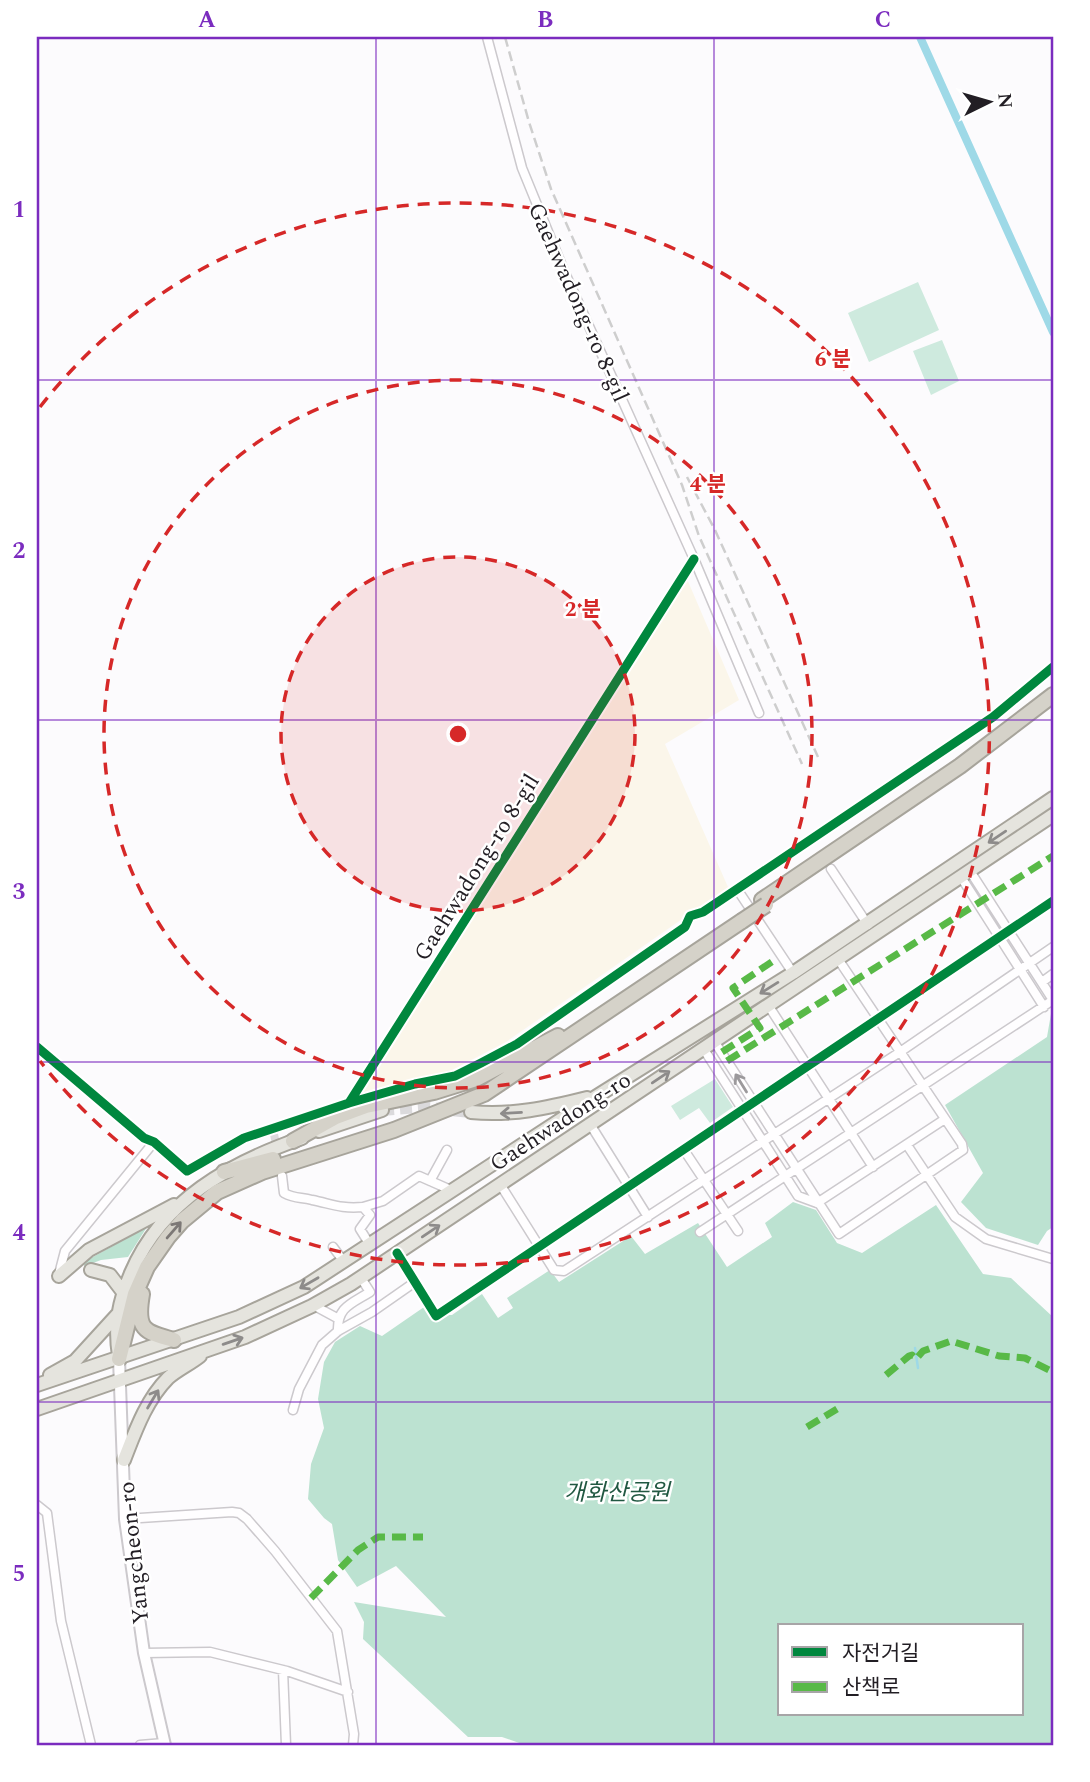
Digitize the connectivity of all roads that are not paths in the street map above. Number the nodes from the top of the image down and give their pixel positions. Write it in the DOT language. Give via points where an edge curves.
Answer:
graph roads {
  1 [pos="487,37"];
  2 [pos="694,559"];
  3 [pos="1053,667"];
  4 [pos="1053,695"];
  5 [pos="1053,706"];
  6 [pos="759,712"];
  7 [pos="1053,798"];
  8 [pos="1052,817"];
  9 [pos="851,844"];
  10 [pos="831,869"];
  11 [pos="966,874"];
  12 [pos="737,889"];
  13 [pos="921,889"];
  14 [pos="1053,901"];
  15 [pos="912,911"];
  16 [pos="740,918"];
  17 [pos="870,930"];
  18 [pos="1009,932"];
  19 [pos="1000,938"];
  20 [pos="1053,947"];
  21 [pos="838,959"];
  22 [pos="1030,963"];
  23 [pos="1020,970"];
  24 [pos="793,973"];
  25 [pos="1053,974"];
  26 [pos="1042,982"];
  27 [pos="1053,1000"];
  28 [pos="768,1005"];
  29 [pos="1044,1007"];
  30 [pos="879,1019"];
  31 [pos="574,1027"];
  32 [pos="709,1044"];
  33 [pos="37,1047"];
  34 [pos="900,1052"];
  35 [pos="808,1067"];
  36 [pos="923,1086"];
  37 [pos="597,1096"];
  38 [pos="828,1099"];
  39 [pos="349,1103"];
  40 [pos="754,1103"];
  41 [pos="382,1110"];
  42 [pos="743,1110"];
  43 [pos="471,1112"];
  44 [pos="945,1119"];
  45 [pos="590,1124"];
  46 [pos="851,1133"];
  47 [pos="774,1134"];
  48 [pos="293,1141"];
  49 [pos="763,1141"];
  50 [pos="155,1142"];
  51 [pos="907,1144"];
  52 [pos="447,1150"];
  53 [pos="684,1150"];
  54 [pos="873,1167"];
  55 [pos="796,1169"];
  56 [pos="224,1172"];
  57 [pos="282,1176"];
  58 [pos="786,1176"];
  59 [pos="926,1176"];
  60 [pos="704,1180"];
  61 [pos="430,1181"];
  62 [pos="500,1184"];
  63 [pos="629,1187"];
  64 [pos="453,1191"];
  65 [pos="184,1200"];
  66 [pos="817,1203"];
  67 [pos="363,1207"];
  68 [pos="727,1214"];
  69 [pos="648,1217"];
  70 [pos="737,1231"];
  71 [pos="700,1232"];
  72 [pos="370,1245"];
  73 [pos="541,1246"];
  74 [pos="333,1247"];
  75 [pos="397,1253"];
  76 [pos="1053,1259"];
  77 [pos="344,1262"];
  78 [pos="147,1267"];
  79 [pos="91,1270"];
  80 [pos="59,1276"];
  81 [pos="361,1278"];
  82 [pos="415,1282"];
  83 [pos="123,1292"];
  84 [pos="370,1292"];
  85 [pos="313,1305"];
  86 [pos="378,1306"];
  87 [pos="117,1315"];
  88 [pos="337,1318"];
  89 [pos="338,1331"];
  90 [pos="174,1340"];
  91 [pos="207,1350"];
  92 [pos="120,1359"];
  93 [pos="122,1379"];
  94 [pos="37,1384"];
  95 [pos="37,1409"];
  96 [pos="293,1410"];
  97 [pos="124,1460"];
  98 [pos="37,1505"];
  99 [pos="125,1520"];
  100 [pos="144,1653"];
  101 [pos="284,1670"];
  102 [pos="348,1692"];
  103 [pos="164,1744"];
  104 [pos="90,1745"];
  105 [pos="140,1745"];
  106 [pos="286,1745"];
  107 [pos="353,1745"];
  1 -- 2 [label="street, Gaehwadong-ro 8-gil" via="522,169"];
  2 -- 6 [label="street, Gaehwadong-ro 8-gil"];
  2 -- 39 [label="street, Gaehwadong-ro 8-gil"];
  3 -- 12 [label="street" via="993,717"];
  4 -- 9 [label="highway"];
  5 -- 9 [label="highway" via="1016,736"];
  7 -- 13 [label="main road, Gaehwadong-ro, one-way"];
  8 -- 11 [label="main road, Gaehwadong-ro"];
  9 -- 16 [label="highway, bridge"];
  10 -- 17 [label="street"];
  11 -- 15 [label="main road, Gaehwadong-ro"];
  11 -- 18 [label="street"];
  11 -- 19 [label="street"];
  12 -- 24 [label="street"];
  12 -- 39 [label="street" via="690,916 685,927 517,1044 455,1076"];
  13 -- 15 [label="main road" via="920,897 908,907"];
  13 -- 17 [label="main road, Gaehwadong-ro"];
  14 -- 18 [label="street"];
  15 -- 17 [label="main road, Gaehwadong-ro"];
  16 -- 31 [label="highway"];
  78 -- 16 [label="highway, one-way" via="182,1222 217,1192 484,1094"];
  17 -- 21 [label="main road, Gaehwadong-ro"];
  17 -- 24 [label="main road, Gaehwadong-ro"];
  18 -- 19 [label="street"];
  18 -- 22 [label="street"];
  19 -- 23 [label="street"];
  19 -- 30 [label="street"];
  20 -- 22 [label="street"];
  21 -- 28 [label="main road, Gaehwadong-ro"];
  21 -- 30 [label="street"];
  22 -- 23 [label="street"];
  22 -- 26 [label="street"];
  23 -- 29 [label="street"];
  23 -- 34 [label="street"];
  24 -- 37 [label="main road, Gaehwadong-ro, one-way"];
  25 -- 26 [label="street"];
  26 -- 27 [label="street"];
  27 -- 29 [label="street"];
  28 -- 32 [label="main road, Gaehwadong-ro"];
  28 -- 35 [label="street"];
  29 -- 36 [label="street"];
  30 -- 34 [label="street"];
  30 -- 35 [label="street"];
  31 -- 48 [label="highway" via="476,1079 336,1116"];
  31 -- 56 [label="highway" via="482,1087 444,1105"];
  40 -- 32 [label="street, one-way"];
  32 -- 42 [label="street"];
  45 -- 32 [label="main road, Gaehwadong-ro, one-way"];
  33 -- 50 [label="street" via="144,1138"];
  34 -- 36 [label="street"];
  34 -- 38 [label="street"];
  35 -- 38 [label="street"];
  35 -- 40 [label="street"];
  36 -- 44 [label="street"];
  36 -- 46 [label="street"];
  37 -- 43 [label="main road, one-way" via="531,1112"];
  37 -- 64 [label="main road, Gaehwadong-ro"];
  38 -- 46 [label="street"];
  38 -- 47 [label="street"];
  39 -- 50 [label="street" via="244,1138 187,1171"];
  40 -- 42 [label="street"];
  40 -- 47 [label="street"];
  41 -- 48 [label="main road"];
  42 -- 49 [label="street"];
  42 -- 53 [label="street"];
  44 -- 51 [label="street"];
  44 -- 59 [label="street" via="963,1150"];
  45 -- 62 [label="main road, Gaehwadong-ro"];
  45 -- 63 [label="street"];
  46 -- 54 [label="street"];
  46 -- 55 [label="street"];
  47 -- 49 [label="street"];
  47 -- 55 [label="street"];
  48 -- 56 [label="main road"];
  49 -- 58 [label="street"];
  49 -- 60 [label="street"];
  50 -- 80 [label="street" via="65,1251"];
  51 -- 54 [label="street"];
  51 -- 59 [label="street"];
  52 -- 61 [label="street"];
  53 -- 60 [label="street"];
  53 -- 63 [label="street"];
  54 -- 66 [label="street"];
  55 -- 58 [label="street"];
  55 -- 66 [label="street"];
  56 -- 65 [label="main road"];
  57 -- 67 [label="street" via="284,1193 295,1199 345,1209"];
  58 -- 66 [label="street" via="798,1196"];
  58 -- 68 [label="street"];
  59 -- 66 [label="street" via="839,1234"];
  59 -- 76 [label="street" via="955,1217 970,1229 986,1239"];
  60 -- 68 [label="street"];
  60 -- 69 [label="street"];
  61 -- 64 [label="street"];
  61 -- 67 [label="street" via="419,1176 383,1201"];
  62 -- 73 [label="street"];
  75 -- 62 [label="main road, Gaehwadong-ro, one-way"];
  63 -- 69 [label="street"];
  63 -- 73 [label="street"];
  64 -- 72 [label="main road, Gaehwadong-ro"];
  65 -- 80 [label="main road" via="96,1246"];
  65 -- 83 [label="main road" via="149,1238"];
  67 -- 72 [label="street" via="370,1215 360,1229"];
  68 -- 70 [label="street"];
  68 -- 71 [label="street"];
  69 -- 73 [label="street" via="564,1271 555,1270"];
  72 -- 77 [label="main road, Gaehwadong-ro"];
  73 -- 82 [label="street" via="436,1316"];
  74 -- 77 [label="street"];
  75 -- 81 [label="main road, Gaehwadong-ro"];
  75 -- 82 [label="street"];
  77 -- 90 [label="main road, Gaehwadong-ro, one-way" via="304,1287 239,1317"];
  78 -- 90 [label="highway" via="140,1322 150,1334"];
  78 -- 92 [label="highway" via="135,1294"];
  79 -- 83 [label="main road" via="110,1275"];
  81 -- 84 [label="street"];
  81 -- 85 [label="main road, Gaehwadong-ro"];
  82 -- 86 [label="street"];
  83 -- 87 [label="main road"];
  84 -- 86 [label="street"];
  84 -- 88 [label="street"];
  85 -- 88 [label="street"];
  91 -- 85 [label="main road, Gaehwadong-ro, one-way"];
  86 -- 89 [label="street"];
  87 -- 92 [label="main road"];
  87 -- 94 [label="main road" via="75,1361"];
  88 -- 89 [label="street"];
  89 -- 96 [label="street" via="313,1359"];
  90 -- 92 [label="main road, Gaehwadong-ro"];
  91 -- 93 [label="main road, Gaehwadong-ro"];
  97 -- 91 [label="main road, one-way" via="157,1391"];
  92 -- 93 [label="main road, Yangcheon-ro"];
  92 -- 94 [label="main road, Gaehwadong-ro"];
  93 -- 95 [label="main road, Gaehwadong-ro"];
  93 -- 97 [label="main road, Yangcheon-ro"];
  97 -- 99 [label="main road, Yangcheon-ro"];
  98 -- 104 [label="street" via="47,1513 61,1621"];
  99 -- 100 [label="main road, Yangcheon-ro"];
  99 -- 102 [label="street" via="232,1512 247,1519 337,1631"];
  100 -- 101 [label="street" via="210,1652"];
  100 -- 103 [label="main road, Yangcheon-ro"];
  101 -- 102 [label="street"];
  101 -- 106 [label="street"];
  102 -- 107 [label="street"];
  103 -- 105 [label="street"];
}
